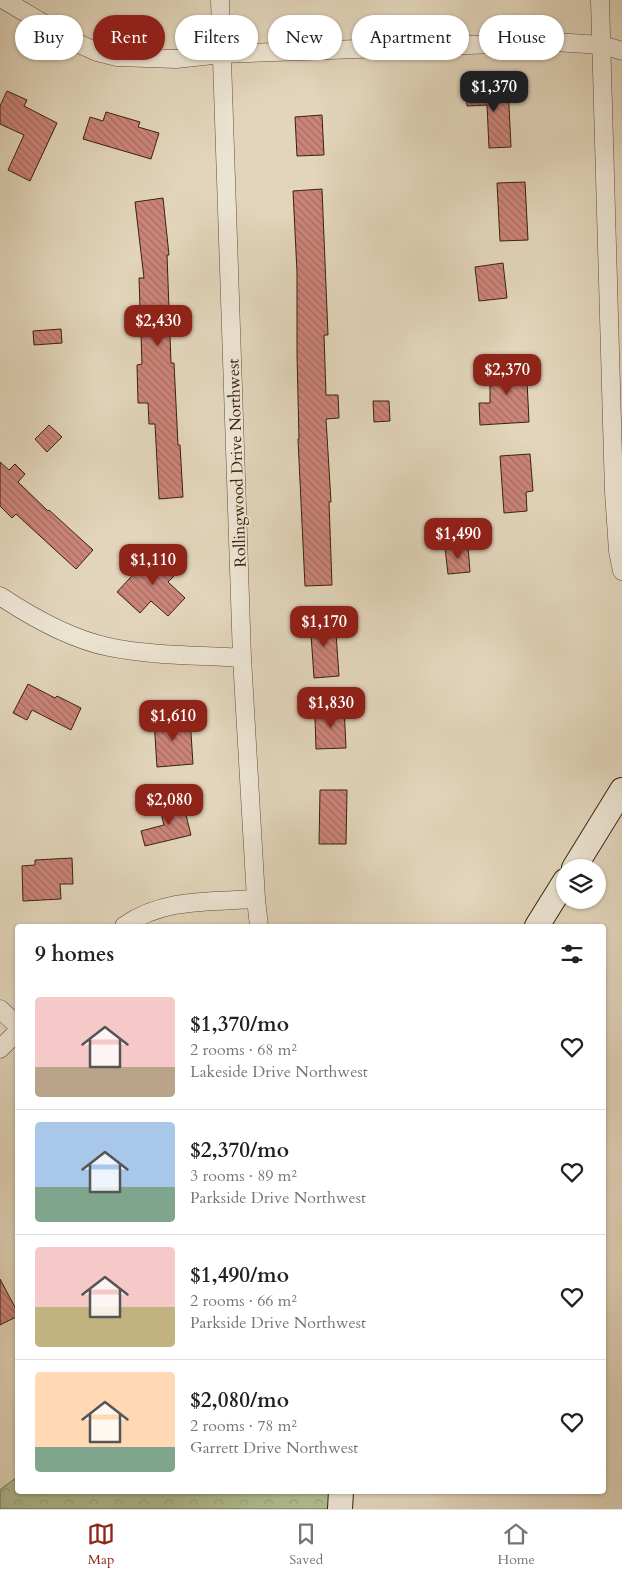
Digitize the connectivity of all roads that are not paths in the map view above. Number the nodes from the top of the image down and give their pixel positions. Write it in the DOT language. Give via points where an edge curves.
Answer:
graph roads {
  1 [pos="4,0"];
  2 [pos="220,0"];
  3 [pos="600,0"];
  4 [pos="221,15"];
  5 [pos="602,45"];
  6 [pos="622,51"];
  7 [pos="258,53"];
  8 [pos="175,59"];
  9 [pos="222,60"];
  10 [pos="622,572"];
  11 [pos="0,596"];
  12 [pos="242,658"];
  13 [pos="622,790"];
  14 [pos="580,859"];
  15 [pos="556,895"];
  16 [pos="256,899"];
  17 [pos="128,924"];
  18 [pos="259,924"];
  19 [pos="538,924"];
  20 [pos="0,1009"];
  21 [pos="15,1023"];
  22 [pos="15,1033"];
  23 [pos="0,1049"];
  24 [pos="340,1494"];
  25 [pos="340,1509"];
  1 -- 8 [label="street" via="97,52 117,57"];
  2 -- 4 [label="street, Rollingwood Drive Northwest"];
  3 -- 5 [label="street"];
  5 -- 6 [label="street"];
  5 -- 7 [label="street" via="554,42"];
  5 -- 10 [label="street" via="614,482"];
  9 -- 12 [label="street, Rollingwood Drive Northwest"];
  11 -- 12 [label="street" via="67,634 110,648"];
  12 -- 16 [label="street, Rollingwood Drive Northwest"];
  13 -- 14 [label="main road"];
  15 -- 19 [label="main road"];
  16 -- 17 [label="street" via="175,904"];
  16 -- 18 [label="street, Rollingwood Drive Northwest"];
  20 -- 21 [label="street"];
  22 -- 23 [label="street"];
  24 -- 25 [label="main road"];
}
